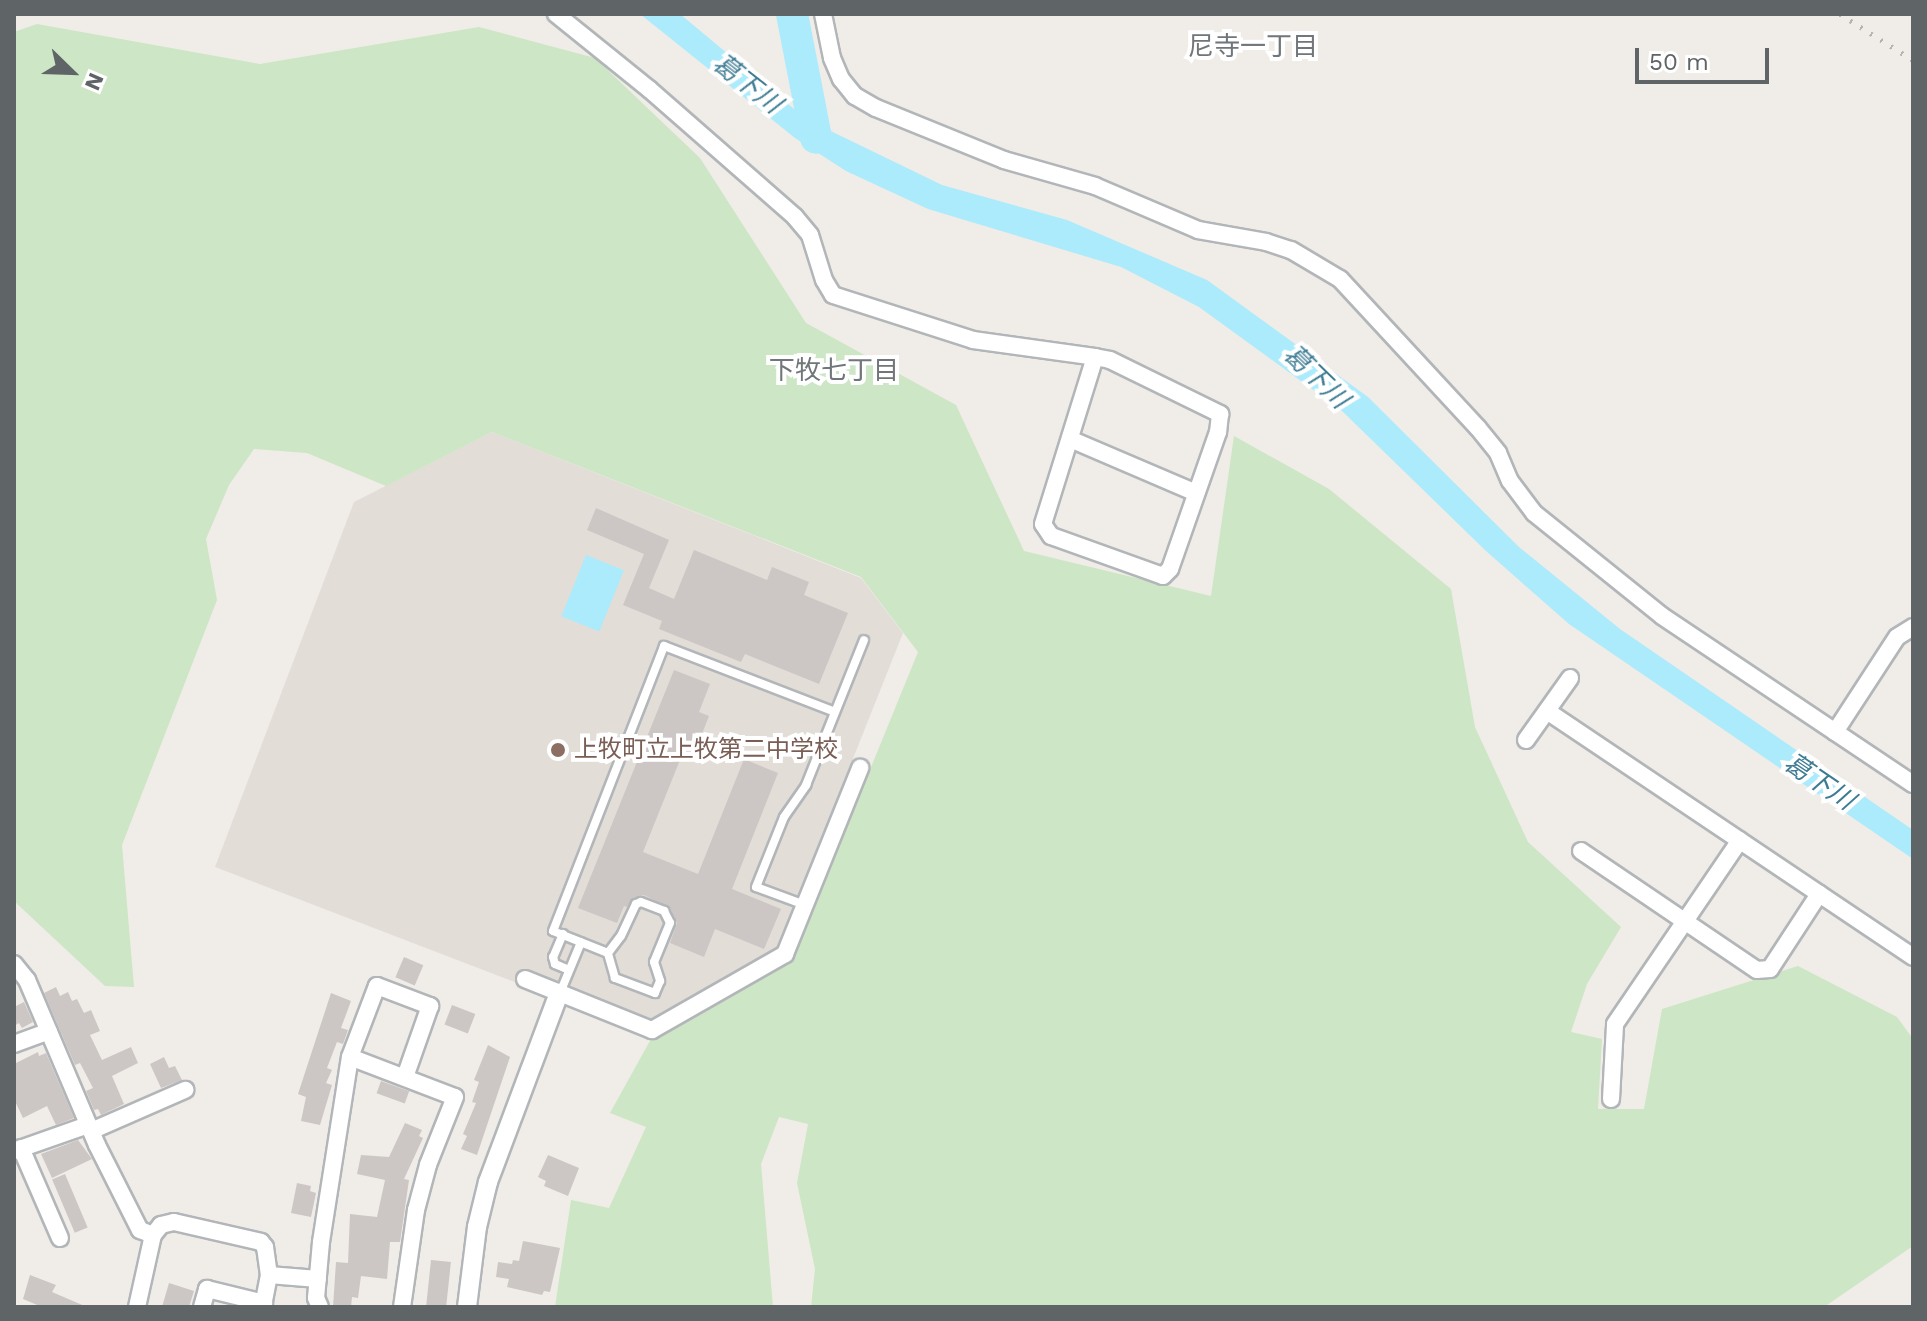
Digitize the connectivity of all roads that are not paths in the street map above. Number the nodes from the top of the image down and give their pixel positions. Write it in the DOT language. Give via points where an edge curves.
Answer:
graph roads {
  1 [pos="556,14"];
  2 [pos="823,14"];
  3 [pos="1095,357"];
  4 [pos="1070,439"];
  5 [pos="1196,493"];
  6 [pos="1913,627"];
  7 [pos="864,640"];
  8 [pos="1570,678"];
  9 [pos="1547,711"];
  10 [pos="835,712"];
  11 [pos="1835,732"];
  12 [pos="1526,740"];
  13 [pos="860,768"];
  14 [pos="1913,784"];
  15 [pos="1740,840"];
  16 [pos="1581,851"];
  17 [pos="1819,894"];
  18 [pos="805,905"];
  19 [pos="1685,921"];
  20 [pos="563,934"];
  21 [pos="581,942"];
  22 [pos="608,953"];
  23 [pos="1913,957"];
  24 [pos="14,964"];
  25 [pos="569,970"];
  26 [pos="525,979"];
  27 [pos="559,993"];
  28 [pos="49,1031"];
  29 [pos="14,1044"];
  30 [pos="350,1057"];
  31 [pos="405,1077"];
  32 [pos="185,1090"];
  33 [pos="1611,1099"];
  34 [pos="90,1128"];
  35 [pos="18,1150"];
  36 [pos="153,1235"];
  37 [pos="60,1238"];
  38 [pos="269,1275"];
  39 [pos="318,1279"];
  40 [pos="264,1305"];
  41 [pos="137,1307"];
  42 [pos="202,1307"];
  43 [pos="320,1307"];
  44 [pos="402,1307"];
  45 [pos="467,1307"];
  1 -- 3 [label="street" via="795,217 810,235 833,295 973,340"];
  2 -- 11 [label="street" via="841,79 855,96 876,108 1004,160 1108,190 1198,230 1291,250 1340,279 1478,428 1534,513 1662,616"];
  3 -- 4 [label="street"];
  3 -- 5 [label="street" via="1220,414"];
  4 -- 5 [label="street"];
  4 -- 5 [label="street" via="1043,524 1051,536 1163,576"];
  6 -- 11 [label="street" via="1897,637"];
  7 -- 10 [label="lane"];
  8 -- 9 [label="street"];
  9 -- 12 [label="street"];
  9 -- 15 [label="street"];
  10 -- 18 [label="lane" via="756,887"];
  10 -- 20 [label="lane" via="664,646 553,931"];
  11 -- 14 [label="street"];
  13 -- 18 [label="street"];
  15 -- 17 [label="street"];
  15 -- 19 [label="street"];
  16 -- 19 [label="street"];
  17 -- 19 [label="street" via="1770,969 1757,970"];
  17 -- 23 [label="street"];
  18 -- 27 [label="street" via="785,954 652,1030"];
  19 -- 33 [label="street" via="1615,1024"];
  20 -- 21 [label="lane"];
  20 -- 25 [label="lane" via="553,957 555,964"];
  21 -- 22 [label="lane"];
  21 -- 25 [label="lane"];
  22 -- 22 [label="lane" via="615,978 655,993 660,981 654,962 668,916 636,904"];
  24 -- 28 [label="street" via="27,980"];
  25 -- 27 [label="lane"];
  26 -- 27 [label="street"];
  27 -- 45 [label="street" via="483,1197"];
  28 -- 29 [label="street"];
  28 -- 34 [label="street"];
  30 -- 31 [label="street"];
  30 -- 31 [label="street" via="377,986 430,1006"];
  30 -- 39 [label="street"];
  31 -- 44 [label="street" via="455,1097 416,1210"];
  32 -- 34 [label="street"];
  34 -- 35 [label="street"];
  34 -- 36 [label="street" via="140,1230"];
  35 -- 37 [label="street"];
  36 -- 38 [label="street" via="161,1225 174,1222 261,1242"];
  36 -- 41 [label="street"];
  38 -- 39 [label="street"];
  38 -- 40 [label="street"];
  39 -- 43 [label="street"];
  40 -- 42 [label="street" via="207,1289"];
}
